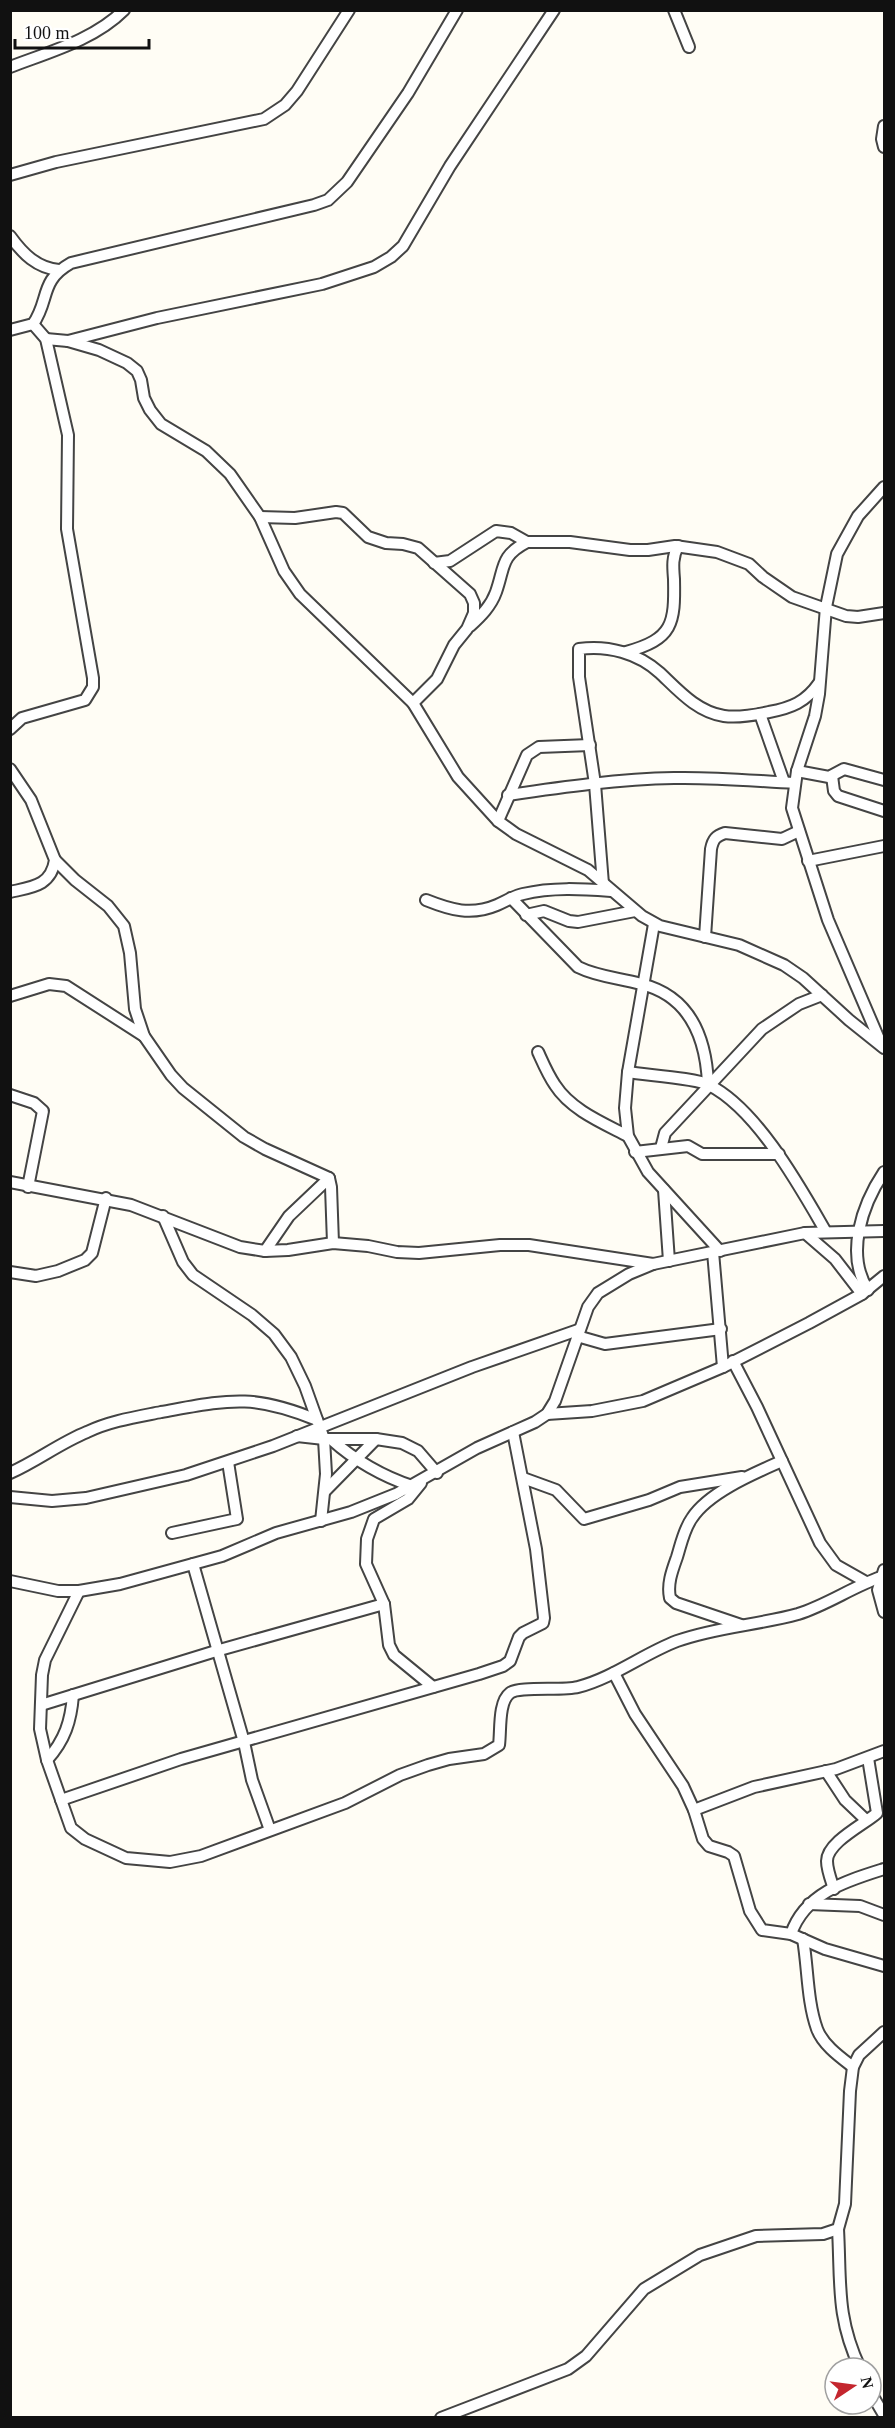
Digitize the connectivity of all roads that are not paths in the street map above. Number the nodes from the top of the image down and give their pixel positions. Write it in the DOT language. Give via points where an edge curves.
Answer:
graph roads {
  1 [pos="124,10"];
  2 [pos="349,10"];
  3 [pos="457,10"];
  4 [pos="554,10"];
  5 [pos="674,10"];
  6 [pos="688,47"];
  7 [pos="10,67"];
  8 [pos="885,126"];
  9 [pos="885,147"];
  10 [pos="10,175"];
  11 [pos="10,236"];
  12 [pos="59,270"];
  13 [pos="33,324"];
  14 [pos="10,330"];
  15 [pos="46,339"];
  16 [pos="68,341"];
  17 [pos="885,487"];
  18 [pos="260,517"];
  19 [pos="526,543"];
  20 [pos="678,546"];
  21 [pos="434,563"];
  22 [pos="826,607"];
  23 [pos="885,613"];
  24 [pos="467,629"];
  25 [pos="626,652"];
  26 [pos="820,681"];
  27 [pos="413,703"];
  28 [pos="760,714"];
  29 [pos="10,729"];
  30 [pos="590,746"];
  31 [pos="10,769"];
  32 [pos="797,771"];
  33 [pos="832,777"];
  34 [pos="885,780"];
  35 [pos="789,782"];
  36 [pos="595,784"];
  37 [pos="508,795"];
  38 [pos="885,811"];
  39 [pos="498,821"];
  40 [pos="799,831"];
  41 [pos="885,846"];
  42 [pos="55,860"];
  43 [pos="808,861"];
  44 [pos="608,887"];
  45 [pos="10,892"];
  46 [pos="511,898"];
  47 [pos="426,900"];
  48 [pos="635,910"];
  49 [pos="526,915"];
  50 [pos="654,924"];
  51 [pos="705,937"];
  52 [pos="645,984"];
  53 [pos="822,995"];
  54 [pos="10,996"];
  55 [pos="144,1036"];
  56 [pos="883,1048"];
  57 [pos="537,1052"];
  58 [pos="628,1072"];
  59 [pos="709,1085"];
  60 [pos="10,1095"];
  61 [pos="628,1136"];
  62 [pos="661,1148"];
  63 [pos="635,1152"];
  64 [pos="779,1154"];
  65 [pos="885,1172"];
  66 [pos="328,1178"];
  67 [pos="10,1182"];
  68 [pos="28,1187"];
  69 [pos="664,1190"];
  70 [pos="106,1198"];
  71 [pos="163,1216"];
  72 [pos="859,1230"];
  73 [pos="885,1231"];
  74 [pos="826,1232"];
  75 [pos="805,1233"];
  76 [pos="333,1243"];
  77 [pos="265,1251"];
  78 [pos="716,1251"];
  79 [pos="669,1261"];
  80 [pos="653,1264"];
  81 [pos="10,1272"];
  82 [pos="885,1276"];
  83 [pos="865,1292"];
  84 [pos="721,1329"];
  85 [pos="578,1333"];
  86 [pos="728,1364"];
  87 [pos="547,1414"];
  88 [pos="319,1423"];
  89 [pos="513,1432"];
  90 [pos="296,1436"];
  91 [pos="376,1439"];
  92 [pos="328,1440"];
  93 [pos="357,1458"];
  94 [pos="782,1461"];
  95 [pos="228,1462"];
  96 [pos="10,1473"];
  97 [pos="437,1473"];
  98 [pos="748,1476"];
  99 [pos="524,1478"];
  100 [pos="422,1481"];
  101 [pos="412,1486"];
  102 [pos="325,1491"];
  103 [pos="11,1494"];
  104 [pos="321,1521"];
  105 [pos="172,1533"];
  106 [pos="193,1564"];
  107 [pos="883,1573"];
  108 [pos="10,1581"];
  109 [pos="866,1582"];
  110 [pos="79,1591"];
  111 [pos="384,1604"];
  112 [pos="885,1612"];
  113 [pos="744,1626"];
  114 [pos="216,1651"];
  115 [pos="614,1672"];
  116 [pos="433,1687"];
  117 [pos="73,1695"];
  118 [pos="41,1705"];
  119 [pos="244,1742"];
  120 [pos="885,1751"];
  121 [pos="868,1758"];
  122 [pos="47,1760"];
  123 [pos="826,1771"];
  124 [pos="61,1800"];
  125 [pos="694,1810"];
  126 [pos="881,1816"];
  127 [pos="866,1820"];
  128 [pos="270,1830"];
  129 [pos="885,1869"];
  130 [pos="834,1889"];
  131 [pos="809,1904"];
  132 [pos="885,1915"];
  133 [pos="791,1934"];
  134 [pos="803,1939"];
  135 [pos="885,1966"];
  136 [pos="885,2032"];
  137 [pos="853,2067"];
  138 [pos="838,2229"];
  139 [pos="855,2356"];
  140 [pos="445,2417"];
  1 -- 7 [label="street" via="87,35"];
  2 -- 10 [label="street" via="297,91 264,119"];
  3 -- 12 [label="street" via="408,93 361,162 328,200 92,257"];
  4 -- 16 [label="street" via="450,166 403,246 391,257 374,267 322,284"];
  5 -- 6 [label="street"];
  8 -- 9 [label="street"];
  11 -- 12 [label="street" via="38,265"];
  12 -- 13 [label="street" via="44,293"];
  13 -- 14 [label="street"];
  13 -- 15 [label="street"];
  15 -- 16 [label="street"];
  15 -- 29 [label="street" via="68,435 68,529 92,661 93,687 85,700 22,718"];
  16 -- 18 [label="street" via="99,350 137,371 144,398 155,417 230,474"];
  17 -- 22 [label="street" via="858,516 837,554"];
  18 -- 21 [label="street" via="343,513 368,537 411,545"];
  18 -- 27 [label="street" via="284,571 300,594"];
  19 -- 20 [label="street" via="570,542 630,550"];
  19 -- 21 [label="street" via="510,533 496,531 456,558"];
  19 -- 24 [label="street" via="511,550 490,604"];
  20 -- 22 [label="street" via="732,556 792,597"];
  20 -- 25 [label="street" via="673,558 671,621 657,641"];
  21 -- 24 [label="street" via="470,594 474,613"];
  22 -- 23 [label="street" via="858,618"];
  22 -- 26 [label="street"];
  24 -- 27 [label="street" via="437,679"];
  25 -- 28 [label="street" via="645,661 708,711 724,716"];
  25 -- 30 [label="street" via="578,650"];
  26 -- 28 [label="street" via="806,700"];
  26 -- 32 [label="street" via="815,716"];
  27 -- 39 [label="street" via="458,777"];
  28 -- 35 [label="street"];
  30 -- 36 [label="street"];
  30 -- 37 [label="street" via="533,750"];
  31 -- 42 [label="street" via="31,800"];
  32 -- 33 [label="street"];
  32 -- 35 [label="street"];
  33 -- 34 [label="street" via="844,769"];
  33 -- 38 [label="street" via="838,796"];
  35 -- 36 [label="street" via="676,778"];
  35 -- 40 [label="street"];
  36 -- 37 [label="street"];
  36 -- 44 [label="street"];
  37 -- 39 [label="street"];
  39 -- 44 [label="street" via="588,870"];
  40 -- 43 [label="street"];
  40 -- 51 [label="street" via="782,839 725,833 717,836 713,841"];
  41 -- 43 [label="street"];
  42 -- 45 [label="street" via="48,879"];
  42 -- 55 [label="street" via="108,906 124,926 135,1009"];
  43 -- 56 [label="street" via="828,920"];
  44 -- 46 [label="street" via="563,889"];
  44 -- 48 [label="street"];
  46 -- 47 [label="street" via="466,912"];
  46 -- 49 [label="street"];
  48 -- 49 [label="street" via="578,922 544,911"];
  48 -- 50 [label="street"];
  49 -- 52 [label="street" via="578,967"];
  50 -- 51 [label="street"];
  50 -- 52 [label="street"];
  51 -- 53 [label="street" via="739,945 784,965"];
  52 -- 58 [label="street"];
  52 -- 59 [label="street" via="676,999 690,1016 702,1048"];
  53 -- 56 [label="street"];
  53 -- 59 [label="street" via="799,1004 762,1029"];
  54 -- 55 [label="street" via="58,983"];
  55 -- 66 [label="street" via="177,1082 224,1122 265,1149"];
  57 -- 61 [label="street" via="556,1086 570,1101"];
  58 -- 59 [label="street"];
  58 -- 61 [label="street"];
  59 -- 62 [label="street" via="665,1133"];
  59 -- 64 [label="street" via="741,1110"];
  60 -- 68 [label="street" via="34,1103 43,1111"];
  61 -- 63 [label="street"];
  62 -- 63 [label="street"];
  62 -- 64 [label="street" via="688,1146 702,1155"];
  63 -- 69 [label="street"];
  64 -- 74 [label="street"];
  65 -- 72 [label="street" via="874,1187"];
  66 -- 76 [label="street"];
  66 -- 77 [label="street" via="289,1216"];
  67 -- 68 [label="street"];
  68 -- 70 [label="street"];
  69 -- 78 [label="street"];
  69 -- 79 [label="street"];
  70 -- 71 [label="street"];
  70 -- 81 [label="street" via="92,1252 85,1260 49,1274"];
  71 -- 77 [label="street" via="240,1247"];
  71 -- 88 [label="street" via="183,1262 193,1275 274,1334 291,1358"];
  72 -- 73 [label="street"];
  72 -- 74 [label="street"];
  72 -- 83 [label="street" via="858,1267"];
  74 -- 75 [label="street"];
  75 -- 78 [label="street"];
  75 -- 83 [label="street"];
  76 -- 77 [label="street"];
  76 -- 80 [label="street" via="419,1253 529,1245"];
  78 -- 79 [label="street"];
  78 -- 84 [label="street"];
  79 -- 80 [label="street"];
  80 -- 85 [label="street" via="598,1293"];
  82 -- 83 [label="street"];
  83 -- 86 [label="street"];
  84 -- 85 [label="street" via="605,1344"];
  84 -- 86 [label="street"];
  85 -- 87 [label="street"];
  85 -- 88 [label="street"];
  86 -- 87 [label="street" via="630,1405"];
  86 -- 94 [label="street"];
  87 -- 89 [label="street"];
  88 -- 90 [label="street"];
  88 -- 92 [label="street"];
  88 -- 96 [label="street" via="268,1403 210,1402 105,1424"];
  89 -- 97 [label="street" via="477,1448"];
  89 -- 99 [label="street"];
  90 -- 92 [label="street"];
  90 -- 95 [label="street"];
  91 -- 92 [label="street"];
  91 -- 93 [label="street"];
  91 -- 97 [label="street" via="410,1446"];
  92 -- 93 [label="street"];
  92 -- 102 [label="street"];
  93 -- 101 [label="street"];
  93 -- 102 [label="street"];
  94 -- 98 [label="street"];
  94 -- 109 [label="street" via="820,1543 836,1565"];
  95 -- 103 [label="street" via="86,1498 52,1501"];
  95 -- 105 [label="street" via="237,1520"];
  97 -- 100 [label="street"];
  98 -- 99 [label="street" via="680,1487 584,1519 556,1490"];
  98 -- 113 [label="street" via="693,1516 668,1589 676,1603"];
  99 -- 116 [label="street" via="543,1623 519,1637 510,1661 503,1666"];
  100 -- 101 [label="street"];
  100 -- 111 [label="street" via="408,1499 374,1519 371,1525 366,1564"];
  101 -- 104 [label="street"];
  102 -- 104 [label="street"];
  104 -- 106 [label="street"];
  106 -- 110 [label="street"];
  106 -- 114 [label="street"];
  107 -- 109 [label="street"];
  107 -- 112 [label="street" via="878,1590"];
  108 -- 110 [label="street" via="58,1591"];
  109 -- 113 [label="street" via="799,1613"];
  110 -- 118 [label="street" via="45,1660"];
  111 -- 114 [label="street"];
  111 -- 116 [label="street" via="389,1645 394,1654"];
  113 -- 115 [label="street" via="680,1640"];
  114 -- 117 [label="street"];
  114 -- 119 [label="street"];
  115 -- 125 [label="street"];
  115 -- 128 [label="street" via="579,1687 510,1692 505,1700 499,1745 491,1752 428,1765 345,1803"];
  116 -- 119 [label="street"];
  117 -- 118 [label="street"];
  117 -- 122 [label="street" via="65,1736"];
  118 -- 122 [label="street" via="40,1729"];
  119 -- 124 [label="street"];
  119 -- 128 [label="street" via="252,1780"];
  120 -- 121 [label="street"];
  121 -- 123 [label="street"];
  121 -- 126 [label="street"];
  122 -- 124 [label="street"];
  123 -- 125 [label="street" via="754,1787"];
  123 -- 127 [label="street" via="845,1800"];
  124 -- 128 [label="street" via="76,1834 126,1858 186,1860"];
  125 -- 133 [label="street" via="703,1839 737,1861 754,1920 762,1930"];
  126 -- 127 [label="street"];
  127 -- 130 [label="street" via="828,1854 826,1863"];
  129 -- 130 [label="street"];
  130 -- 131 [label="street"];
  131 -- 132 [label="street" via="860,1906"];
  131 -- 133 [label="street" via="796,1919"];
  133 -- 134 [label="street"];
  134 -- 135 [label="street"];
  134 -- 137 [label="street" via="817,2030"];
  136 -- 137 [label="street" via="855,2060"];
  137 -- 138 [label="street" via="844,2204"];
  138 -- 139 [label="street" via="839,2296 844,2328"];
  138 -- 140 [label="street" via="823,2234 756,2236 713,2249 644,2289 586,2356 568,2369"];
}
